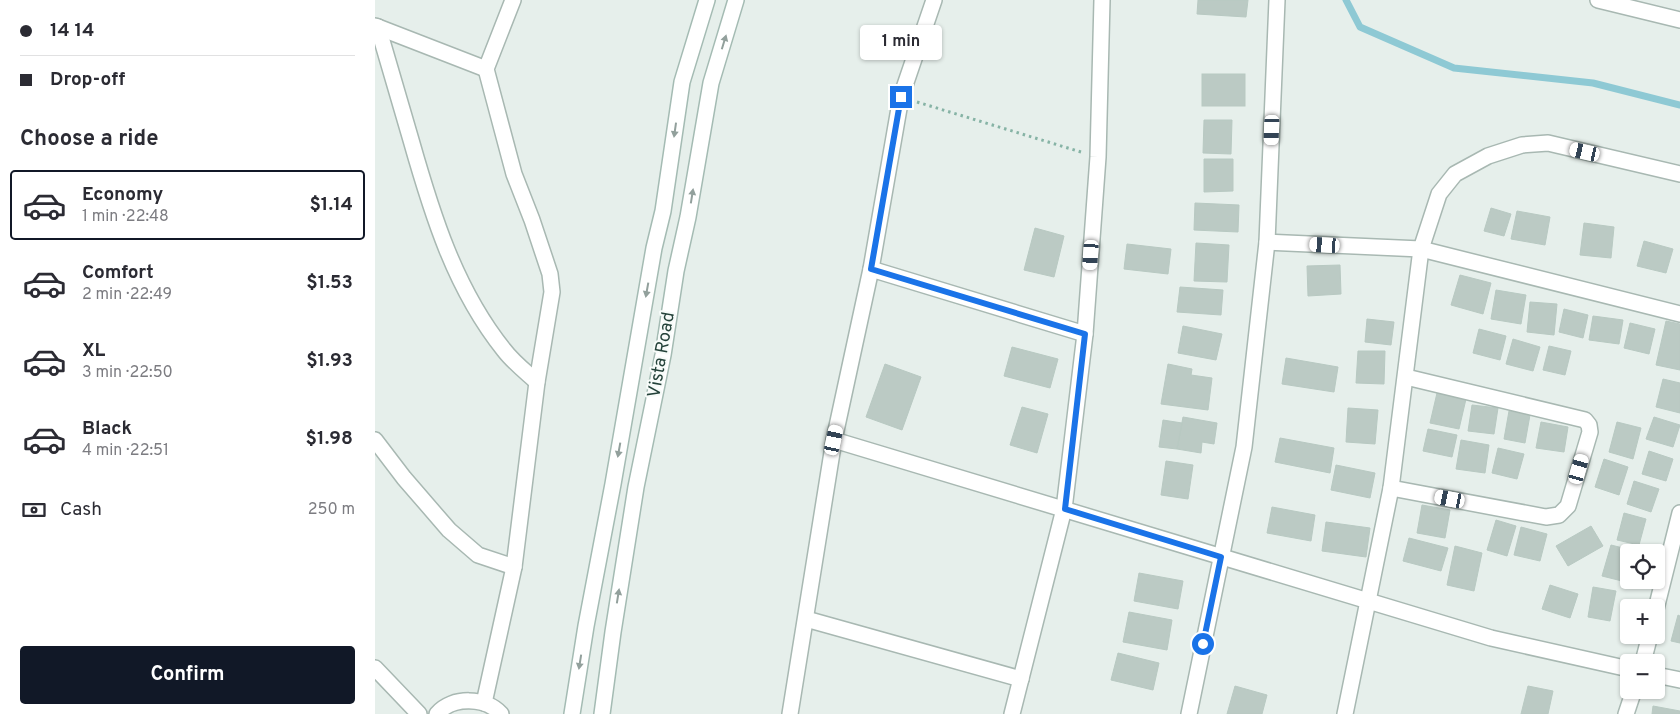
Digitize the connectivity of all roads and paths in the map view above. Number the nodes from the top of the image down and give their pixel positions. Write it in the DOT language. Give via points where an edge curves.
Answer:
graph roads {
  1 [pos="513,0"];
  2 [pos="707,0"];
  3 [pos="737,0"];
  4 [pos="934,0"];
  5 [pos="1102,0"];
  6 [pos="1277,0"];
  7 [pos="1598,0"];
  8 [pos="1680,20"];
  9 [pos="377,26"];
  10 [pos="486,69"];
  11 [pos="901,97"];
  12 [pos="1098,157"];
  13 [pos="1680,174"];
  14 [pos="663,211"];
  15 [pos="688,218"];
  16 [pos="1267,242"];
  17 [pos="1421,249"];
  18 [pos="871,269"];
  19 [pos="1680,314"];
  20 [pos="1085,334"];
  21 [pos="636,350"];
  22 [pos="663,355"];
  23 [pos="1406,377"];
  24 [pos="537,382"];
  25 [pos="375,440"];
  26 [pos="834,440"];
  27 [pos="613,484"];
  28 [pos="636,487"];
  29 [pos="1391,488"];
  30 [pos="1065,509"];
  31 [pos="1680,513"];
  32 [pos="1221,557"];
  33 [pos="515,567"];
  34 [pos="1658,599"];
  35 [pos="1369,601"];
  36 [pos="806,619"];
  37 [pos="586,626"];
  38 [pos="613,632"];
  39 [pos="1620,667"];
  40 [pos="375,668"];
  41 [pos="1665,677"];
  42 [pos="1021,680"];
  43 [pos="1680,680"];
  44 [pos="1631,699"];
  45 [pos="484,703"];
  46 [pos="419,714"];
  47 [pos="437,714"];
  48 [pos="501,714"];
  49 [pos="572,714"];
  50 [pos="602,714"];
  51 [pos="789,714"];
  52 [pos="1012,714"];
  53 [pos="1189,714"];
  54 [pos="1345,714"];
  55 [pos="1626,714"];
  1 -- 10 [label="street"];
  2 -- 14 [label="street, Vista Road, one-way" via="682,82"];
  15 -- 3 [label="street, Vista Road, one-way" via="711,83"];
  4 -- 11 [label="street"];
  5 -- 12 [label="street"];
  6 -- 16 [label="street"];
  7 -- 8 [label="street"];
  9 -- 10 [label="street"];
  9 -- 24 [label="street" via="435,220 458,279 505,351"];
  10 -- 24 [label="street" via="514,174 550,274 552,292"];
  11 -- 12 [label="path"];
  11 -- 18 [label="street"];
  12 -- 20 [label="street"];
  13 -- 17 [label="street" via="1548,143 1522,145 1488,156 1455,174 1439,194"];
  14 -- 15 [label="street"];
  14 -- 21 [label="street, Vista Road, one-way"];
  15 -- 22 [label="street, Vista Road"];
  16 -- 17 [label="street"];
  16 -- 32 [label="street" via="1244,447"];
  17 -- 19 [label="street"];
  17 -- 23 [label="street"];
  18 -- 20 [label="street"];
  18 -- 26 [label="street"];
  20 -- 30 [label="street"];
  21 -- 22 [label="street"];
  21 -- 27 [label="street, Vista Road, one-way"];
  22 -- 28 [label="street, Vista Road"];
  23 -- 29 [label="street"];
  23 -- 29 [label="street" via="1585,420 1589,432 1569,506 1559,515 1547,517"];
  24 -- 33 [label="street"];
  25 -- 33 [label="street" via="449,530 477,555"];
  26 -- 30 [label="street"];
  26 -- 36 [label="street"];
  27 -- 28 [label="street"];
  27 -- 37 [label="street, Vista Road"];
  38 -- 28 [label="street, Vista Road, one-way"];
  29 -- 35 [label="street"];
  30 -- 32 [label="street"];
  30 -- 42 [label="street"];
  31 -- 34 [label="street"];
  32 -- 35 [label="street"];
  32 -- 53 [label="street"];
  33 -- 45 [label="street"];
  35 -- 39 [label="street" via="1491,638"];
  35 -- 54 [label="street"];
  36 -- 42 [label="street"];
  36 -- 51 [label="street"];
  37 -- 38 [label="street"];
  37 -- 49 [label="street, Vista Road, one-way"];
  38 -- 50 [label="street, Vista Road"];
  40 -- 46 [label="street"];
  41 -- 43 [label="street"];
  42 -- 52 [label="street"];
  44 -- 55 [label="street"];
  45 -- 47 [label="street" via="469,700 454,703"];
  45 -- 48 [label="street"];
}
